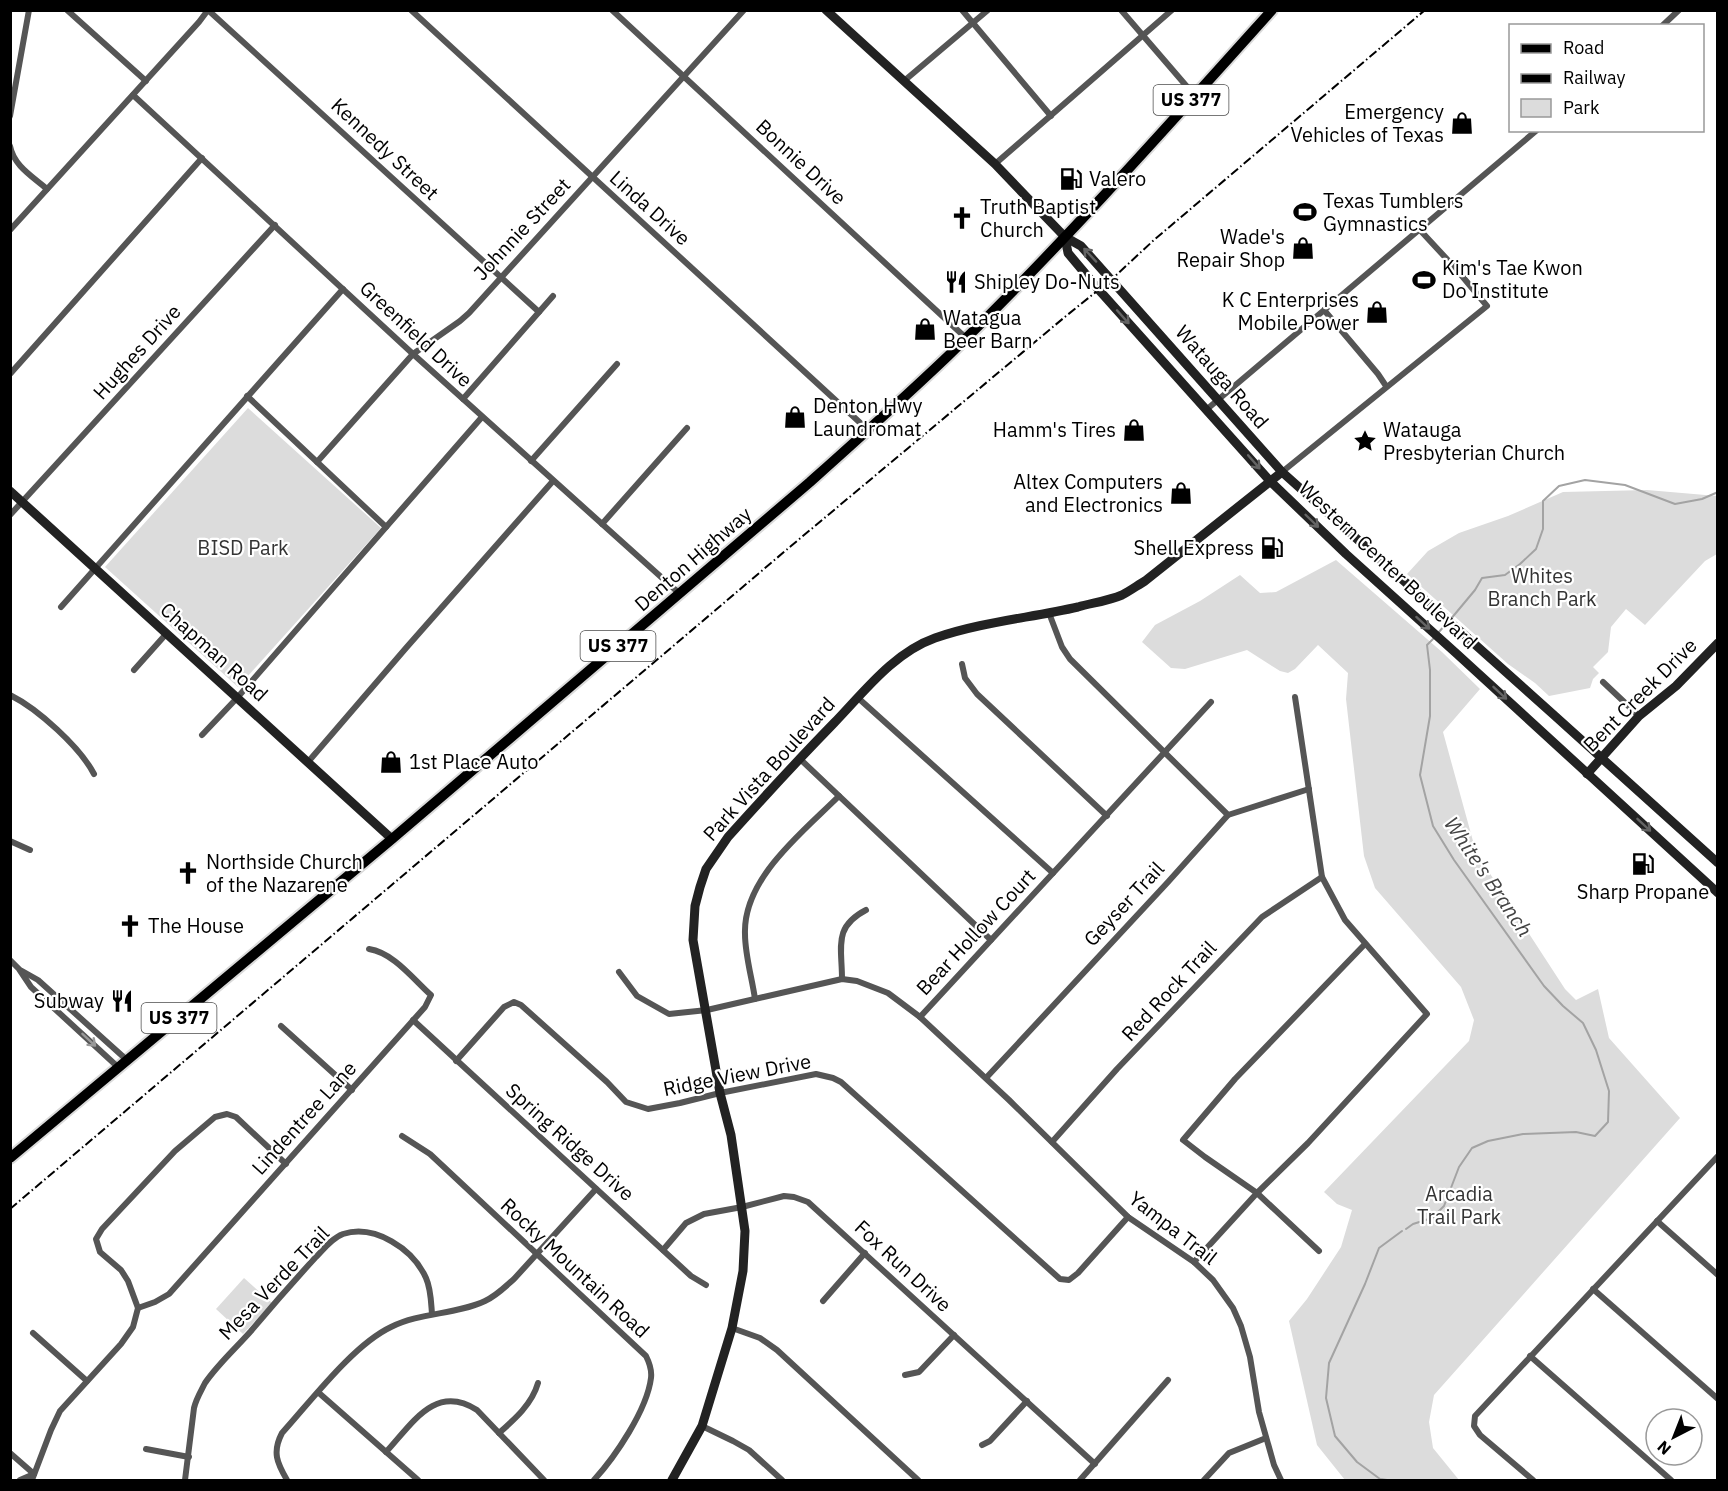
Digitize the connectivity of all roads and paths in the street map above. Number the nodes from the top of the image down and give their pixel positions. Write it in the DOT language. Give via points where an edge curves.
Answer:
graph roads {
  1 [pos="29,10"];
  2 [pos="67,10"];
  3 [pos="207,10"];
  4 [pos="411,10"];
  5 [pos="612,10"];
  6 [pos="744,10"];
  7 [pos="826,10"];
  8 [pos="962,10"];
  9 [pos="988,10"];
  10 [pos="1121,10"];
  11 [pos="1172,10"];
  12 [pos="1272,10"];
  13 [pos="1680,10"];
  14 [pos="973,24"];
  15 [pos="1664,24"];
  16 [pos="1143,36"];
  17 [pos="684,77"];
  18 [pos="146,81"];
  19 [pos="904,81"];
  20 [pos="133,95"];
  21 [pos="1195,96"];
  22 [pos="10,116"];
  23 [pos="1051,116"];
  24 [pos="1535,132"];
  25 [pos="10,146"];
  26 [pos="202,158"];
  27 [pos="995,164"];
  28 [pos="593,178"];
  29 [pos="47,189"];
  30 [pos="275,225"];
  31 [pos="1419,229"];
  32 [pos="10,230"];
  33 [pos="1065,237"];
  34 [pos="500,277"];
  35 [pos="343,289"];
  36 [pos="553,296"];
  37 [pos="1324,310"];
  38 [pos="539,312"];
  39 [pos="966,338"];
  40 [pos="413,354"];
  41 [pos="617,364"];
  42 [pos="10,374"];
  43 [pos="1386,386"];
  44 [pos="248,396"];
  45 [pos="463,399"];
  46 [pos="1217,400"];
  47 [pos="1206,410"];
  48 [pos="482,417"];
  49 [pos="687,429"];
  50 [pos="868,430"];
  51 [pos="531,461"];
  52 [pos="317,462"];
  53 [pos="1282,472"];
  54 [pos="553,481"];
  55 [pos="1270,481"];
  56 [pos="10,491"];
  57 [pos="22,502"];
  58 [pos="10,515"];
  59 [pos="602,524"];
  60 [pos="386,527"];
  61 [pos="94,567"];
  62 [pos="680,594"];
  63 [pos="61,607"];
  64 [pos="1048,613"];
  65 [pos="167,633"];
  66 [pos="1718,643"];
  67 [pos="962,664"];
  68 [pos="134,670"];
  69 [pos="1603,682"];
  70 [pos="10,695"];
  71 [pos="857,697"];
  72 [pos="1295,697"];
  73 [pos="237,698"];
  74 [pos="1211,702"];
  75 [pos="1556,716"];
  76 [pos="1639,716"];
  77 [pos="1541,732"];
  78 [pos="202,735"];
  79 [pos="1164,752"];
  80 [pos="800,758"];
  81 [pos="1601,758"];
  82 [pos="308,762"];
  83 [pos="94,774"];
  84 [pos="1587,774"];
  85 [pos="1309,789"];
  86 [pos="839,796"];
  87 [pos="1228,815"];
  88 [pos="1107,816"];
  89 [pos="392,839"];
  90 [pos="10,841"];
  91 [pos="30,850"];
  92 [pos="1718,863"];
  93 [pos="1053,873"];
  94 [pos="1322,877"];
  95 [pos="1718,893"];
  96 [pos="866,910"];
  97 [pos="991,940"];
  98 [pos="1365,944"];
  99 [pos="369,949"];
  100 [pos="10,960"];
  101 [pos="19,969"];
  102 [pos="619,972"];
  103 [pos="842,979"];
  104 [pos="755,999"];
  105 [pos="71,1010"];
  106 [pos="706,1010"];
  107 [pos="920,1017"];
  108 [pos="64,1018"];
  109 [pos="413,1020"];
  110 [pos="281,1026"];
  111 [pos="456,1061"];
  112 [pos="123,1065"];
  113 [pos="986,1078"];
  114 [pos="352,1090"];
  115 [pos="720,1093"];
  116 [pos="402,1136"];
  117 [pos="1052,1142"];
  118 [pos="1718,1156"];
  119 [pos="10,1158"];
  120 [pos="286,1164"];
  121 [pos="596,1189"];
  122 [pos="1257,1193"];
  123 [pos="742,1207"];
  124 [pos="1128,1217"];
  125 [pos="1657,1221"];
  126 [pos="663,1250"];
  127 [pos="1319,1251"];
  128 [pos="866,1253"];
  129 [pos="537,1254"];
  130 [pos="1194,1262"];
  131 [pos="1718,1275"];
  132 [pos="706,1285"];
  133 [pos="1593,1289"];
  134 [pos="823,1301"];
  135 [pos="138,1308"];
  136 [pos="432,1314"];
  137 [pos="732,1328"];
  138 [pos="33,1333"];
  139 [pos="954,1335"];
  140 [pos="1530,1356"];
  141 [pos="905,1375"];
  142 [pos="1168,1380"];
  143 [pos="87,1381"];
  144 [pos="538,1383"];
  145 [pos="319,1393"];
  146 [pos="1718,1399"];
  147 [pos="1027,1401"];
  148 [pos="702,1426"];
  149 [pos="499,1433"];
  150 [pos="1266,1438"];
  151 [pos="982,1444"];
  152 [pos="146,1449"];
  153 [pos="386,1452"];
  154 [pos="10,1453"];
  155 [pos="189,1457"];
  156 [pos="1095,1464"];
  157 [pos="33,1477"];
  158 [pos="20,1480"];
  159 [pos="185,1480"];
  160 [pos="287,1480"];
  161 [pos="418,1480"];
  162 [pos="544,1480"];
  163 [pos="594,1480"];
  164 [pos="672,1480"];
  165 [pos="782,1480"];
  166 [pos="918,1480"];
  167 [pos="1080,1480"];
  168 [pos="1204,1480"];
  169 [pos="1281,1480"];
  170 [pos="1533,1480"];
  171 [pos="1671,1480"];
  1 -- 22 [label="street"];
  2 -- 18 [label="street"];
  3 -- 18 [label="street"];
  3 -- 34 [label="street, Kennedy Street"];
  4 -- 28 [label="street, Linda Drive"];
  5 -- 17 [label="street, Bonnie Drive"];
  6 -- 17 [label="street, Johnnie Street"];
  7 -- 19 [label="main road, Watauga Road"];
  8 -- 14 [label="street"];
  9 -- 14 [label="street"];
  10 -- 16 [label="street"];
  11 -- 16 [label="street"];
  12 -- 21 [label="main road, Denton Highway / US 377"];
  13 -- 15 [label="street"];
  14 -- 19 [label="street"];
  14 -- 23 [label="street"];
  16 -- 21 [label="street"];
  16 -- 23 [label="street"];
  17 -- 28 [label="street, Johnnie Street"];
  17 -- 39 [label="street, Bonnie Drive"];
  18 -- 20 [label="street"];
  19 -- 27 [label="main road, Watauga Road"];
  20 -- 26 [label="street, Greenfield Drive"];
  20 -- 29 [label="street"];
  21 -- 33 [label="main road, Denton Highway / US 377"];
  23 -- 27 [label="street"];
  24 -- 31 [label="street"];
  25 -- 29 [label="street" via="22,169"];
  26 -- 30 [label="street, Greenfield Drive"];
  26 -- 42 [label="street"];
  27 -- 33 [label="main road, Watauga Road"];
  28 -- 34 [label="street, Johnnie Street"];
  28 -- 50 [label="street, Linda Drive"];
  29 -- 32 [label="street"];
  30 -- 35 [label="street, Greenfield Drive"];
  30 -- 57 [label="street, Hughes Drive"];
  31 -- 37 [label="street"];
  31 -- 43 [label="street" via="1486,306"];
  33 -- 39 [label="main road, Denton Highway / US 377"];
  46 -- 33 [label="main road, Watauga Road, one-way" via="1080,244"];
  33 -- 47 [label="main road, Western Center Boulevard, one-way" via="1068,252"];
  34 -- 38 [label="street, Kennedy Street"];
  34 -- 40 [label="street, Johnnie Street" via="460,321"];
  35 -- 40 [label="street, Greenfield Drive"];
  35 -- 44 [label="street"];
  36 -- 38 [label="street"];
  37 -- 43 [label="street"];
  37 -- 46 [label="street"];
  38 -- 45 [label="street"];
  39 -- 50 [label="main road, Denton Highway / US 377"];
  40 -- 45 [label="street, Greenfield Drive"];
  40 -- 52 [label="street, Johnnie Street"];
  41 -- 51 [label="street"];
  43 -- 53 [label="street"];
  44 -- 52 [label="street"];
  44 -- 61 [label="street"];
  45 -- 48 [label="street, Greenfield Drive"];
  46 -- 47 [label="street"];
  46 -- 53 [label="main road, Watauga Road"];
  47 -- 55 [label="main road, Western Center Boulevard, one-way"];
  48 -- 51 [label="street, Greenfield Drive"];
  48 -- 60 [label="street"];
  49 -- 59 [label="street"];
  50 -- 62 [label="main road, Denton Highway / US 377"];
  51 -- 54 [label="street, Greenfield Drive"];
  52 -- 60 [label="street"];
  53 -- 55 [label="main road, Park Vista Boulevard"];
  53 -- 75 [label="main road, Watauga Road"];
  54 -- 59 [label="street, Greenfield Drive"];
  54 -- 82 [label="street"];
  55 -- 64 [label="main road, Park Vista Boulevard" via="1122,595"];
  55 -- 77 [label="main road, Western Center Boulevard, one-way"];
  56 -- 57 [label="main road, Chapman Road"];
  57 -- 58 [label="street, Hughes Drive"];
  57 -- 61 [label="main road, Chapman Road"];
  59 -- 62 [label="street, Greenfield Drive"];
  60 -- 73 [label="street"];
  61 -- 63 [label="street"];
  61 -- 65 [label="main road, Chapman Road"];
  62 -- 89 [label="main road, Denton Highway / US 377"];
  64 -- 71 [label="main road, Park Vista Boulevard" via="933,639 887,668"];
  64 -- 79 [label="street" via="1070,659"];
  65 -- 68 [label="street"];
  65 -- 73 [label="main road, Chapman Road"];
  66 -- 76 [label="main road, Bent Creek Drive" via="1676,686"];
  67 -- 88 [label="street" via="965,678 977,694"];
  69 -- 76 [label="street"];
  70 -- 83 [label="street" via="61,734"];
  71 -- 80 [label="main road, Park Vista Boulevard"];
  71 -- 93 [label="street"];
  72 -- 85 [label="street"];
  73 -- 78 [label="street"];
  73 -- 82 [label="main road, Chapman Road"];
  74 -- 79 [label="street, Bear Hollow Court"];
  75 -- 77 [label="main road"];
  75 -- 81 [label="main road, Watauga Road"];
  76 -- 81 [label="main road, Bent Creek Drive"];
  77 -- 84 [label="main road, Western Center Boulevard"];
  79 -- 87 [label="street"];
  79 -- 88 [label="street, Bear Hollow Court"];
  80 -- 86 [label="street"];
  80 -- 106 [label="main road, Park Vista Boulevard" via="728,837 706,869 695,906 693,940"];
  81 -- 84 [label="main road, Bent Creek Drive"];
  81 -- 92 [label="main road"];
  82 -- 89 [label="main road, Chapman Road"];
  84 -- 95 [label="main road, Western Center Boulevard, one-way"];
  85 -- 87 [label="street"];
  85 -- 94 [label="street"];
  86 -- 97 [label="street"];
  86 -- 104 [label="street" via="777,858 754,894 745,934"];
  87 -- 113 [label="street, Geyser Trail"];
  88 -- 93 [label="street, Bear Hollow Court"];
  89 -- 112 [label="main road, Denton Highway / US 377"];
  90 -- 91 [label="street"];
  93 -- 97 [label="street, Bear Hollow Court"];
  94 -- 98 [label="street" via="1345,920"];
  94 -- 117 [label="street, Red Rock Trail" via="1262,916"];
  96 -- 103 [label="street" via="850,919 842,933"];
  97 -- 107 [label="street, Bear Hollow Court"];
  98 -- 122 [label="street" via="1427,1014"];
  98 -- 122 [label="street" via="1235,1079 1183,1140"];
  99 -- 109 [label="street, Lindentree Lane" via="392,959 431,995"];
  100 -- 101 [label="street"];
  101 -- 105 [label="street" via="38,980"];
  101 -- 108 [label="street" via="31,987"];
  102 -- 106 [label="street, Bear Hollow Court" via="637,996 669,1014"];
  103 -- 104 [label="street, Bear Hollow Court"];
  103 -- 107 [label="street, Bear Hollow Court" via="888,993"];
  104 -- 106 [label="street, Bear Hollow Court"];
  105 -- 108 [label="street"];
  105 -- 112 [label="street"];
  106 -- 115 [label="main road, Park Vista Boulevard"];
  107 -- 113 [label="street, Yampa Trail"];
  108 -- 112 [label="street, one-way"];
  109 -- 111 [label="street, Spring Ridge Drive"];
  109 -- 114 [label="street, Lindentree Lane"];
  110 -- 114 [label="street"];
  111 -- 115 [label="street, Ridge View Drive" via="504,1007 514,1002 626,1102 648,1109"];
  111 -- 121 [label="street, Spring Ridge Drive"];
  112 -- 119 [label="main road, Denton Highway / US 377"];
  113 -- 117 [label="street, Yampa Trail"];
  114 -- 120 [label="street, Lindentree Lane"];
  115 -- 123 [label="main road, Park Vista Boulevard"];
  115 -- 124 [label="street, Ridge View Drive" via="816,1074 841,1082 1060,1279 1069,1280 1078,1273"];
  116 -- 129 [label="street, Rocky Mountain Road" via="430,1154"];
  117 -- 124 [label="street, Yampa Trail"];
  118 -- 125 [label="street"];
  120 -- 135 [label="street, Lindentree Lane" via="169,1294"];
  120 -- 135 [label="street" via="236,1117 227,1114 214,1117 174,1151 96,1239 100,1252 128,1281"];
  121 -- 126 [label="street, Spring Ridge Drive"];
  121 -- 129 [label="street"];
  122 -- 127 [label="street"];
  122 -- 130 [label="street"];
  123 -- 126 [label="street, Fox Run Drive" via="694,1218"];
  123 -- 128 [label="street, Fox Run Drive" via="784,1196 808,1202"];
  123 -- 137 [label="main road, Park Vista Boulevard" via="743,1271"];
  124 -- 130 [label="street, Yampa Trail"];
  125 -- 131 [label="street"];
  125 -- 133 [label="street"];
  126 -- 132 [label="street, Spring Ridge Drive"];
  128 -- 134 [label="street"];
  128 -- 139 [label="street, Fox Run Drive"];
  129 -- 136 [label="street" via="500,1292 486,1300"];
  129 -- 163 [label="street, Rocky Mountain Road" via="632,1342 651,1366 650,1382 636,1418 616,1454"];
  130 -- 150 [label="street, Yampa Trail" via="1213,1280 1241,1326"];
  133 -- 140 [label="street"];
  133 -- 146 [label="street"];
  135 -- 143 [label="street" via="133,1328"];
  136 -- 145 [label="street" via="406,1320 377,1335"];
  136 -- 155 [label="street, Mesa Verde Trail" via="424,1274 406,1253 378,1235 342,1234 302,1273 206,1382 196,1401"];
  137 -- 148 [label="main road, Park Vista Boulevard"];
  137 -- 166 [label="street" via="760,1338 777,1350"];
  138 -- 143 [label="street"];
  139 -- 141 [label="street" via="920,1372"];
  139 -- 147 [label="street, Fox Run Drive"];
  140 -- 170 [label="street" via="1475,1416 1474,1426"];
  140 -- 171 [label="street"];
  142 -- 156 [label="street"];
  143 -- 157 [label="street" via="60,1411"];
  144 -- 149 [label="street" via="531,1400"];
  145 -- 153 [label="street"];
  145 -- 160 [label="street" via="282,1433 277,1444 278,1461"];
  147 -- 151 [label="street"];
  147 -- 156 [label="street, Fox Run Drive"];
  148 -- 164 [label="main road, Park Vista Boulevard"];
  148 -- 165 [label="street" via="749,1450"];
  149 -- 153 [label="street" via="466,1403 447,1400 427,1409"];
  149 -- 162 [label="street"];
  150 -- 168 [label="street" via="1229,1453"];
  150 -- 169 [label="street, Yampa Trail"];
  152 -- 155 [label="street"];
  153 -- 161 [label="street"];
  154 -- 157 [label="street"];
  155 -- 159 [label="street, Mesa Verde Trail"];
  156 -- 167 [label="street"];
  157 -- 158 [label="street"];
}
